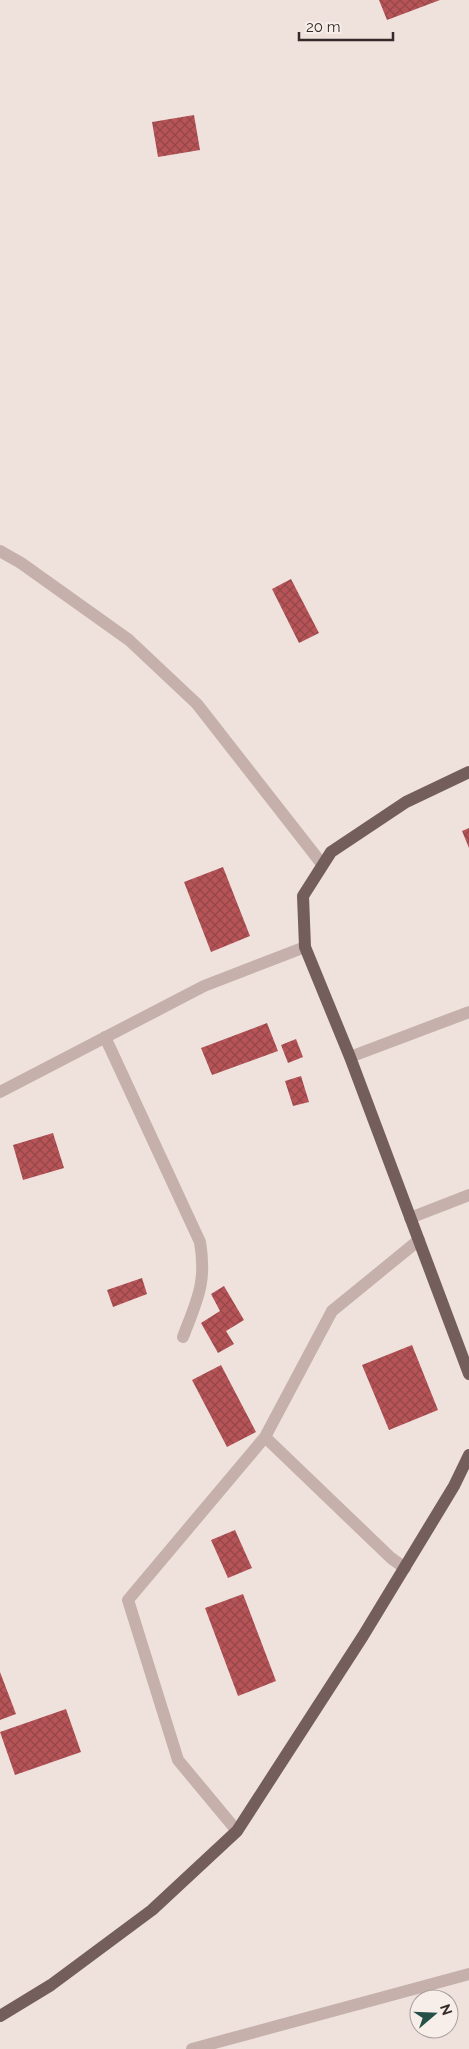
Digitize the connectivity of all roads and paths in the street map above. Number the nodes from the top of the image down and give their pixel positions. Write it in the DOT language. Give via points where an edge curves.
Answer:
graph roads {
  1 [pos="0,551"];
  2 [pos="469,772"];
  3 [pos="322,864"];
  4 [pos="305,947"];
  5 [pos="469,1012"];
  6 [pos="106,1037"];
  7 [pos="350,1057"];
  8 [pos="0,1092"];
  9 [pos="469,1195"];
  10 [pos="410,1218"];
  11 [pos="419,1240"];
  12 [pos="183,1338"];
  13 [pos="469,1374"];
  14 [pos="266,1437"];
  15 [pos="469,1455"];
  16 [pos="405,1568"];
  17 [pos="237,1831"];
  18 [pos="469,1974"];
  19 [pos="0,2016"];
  20 [pos="192,2049"];
  1 -- 3 [label="street" via="128,640 197,704"];
  2 -- 3 [label="main road" via="406,802 331,852"];
  3 -- 4 [label="main road" via="303,896"];
  4 -- 6 [label="street" via="204,986"];
  4 -- 7 [label="main road"];
  5 -- 7 [label="street"];
  6 -- 8 [label="street"];
  6 -- 12 [label="street" via="200,1242 204,1267 202,1288"];
  7 -- 10 [label="main road"];
  9 -- 10 [label="street"];
  10 -- 11 [label="main road"];
  11 -- 13 [label="main road"];
  11 -- 14 [label="street" via="332,1311"];
  14 -- 16 [label="street"];
  14 -- 17 [label="street" via="128,1600 178,1760"];
  15 -- 16 [label="main road"];
  16 -- 17 [label="main road"];
  17 -- 19 [label="main road" via="152,1910 51,1985"];
  18 -- 20 [label="street"];
}
